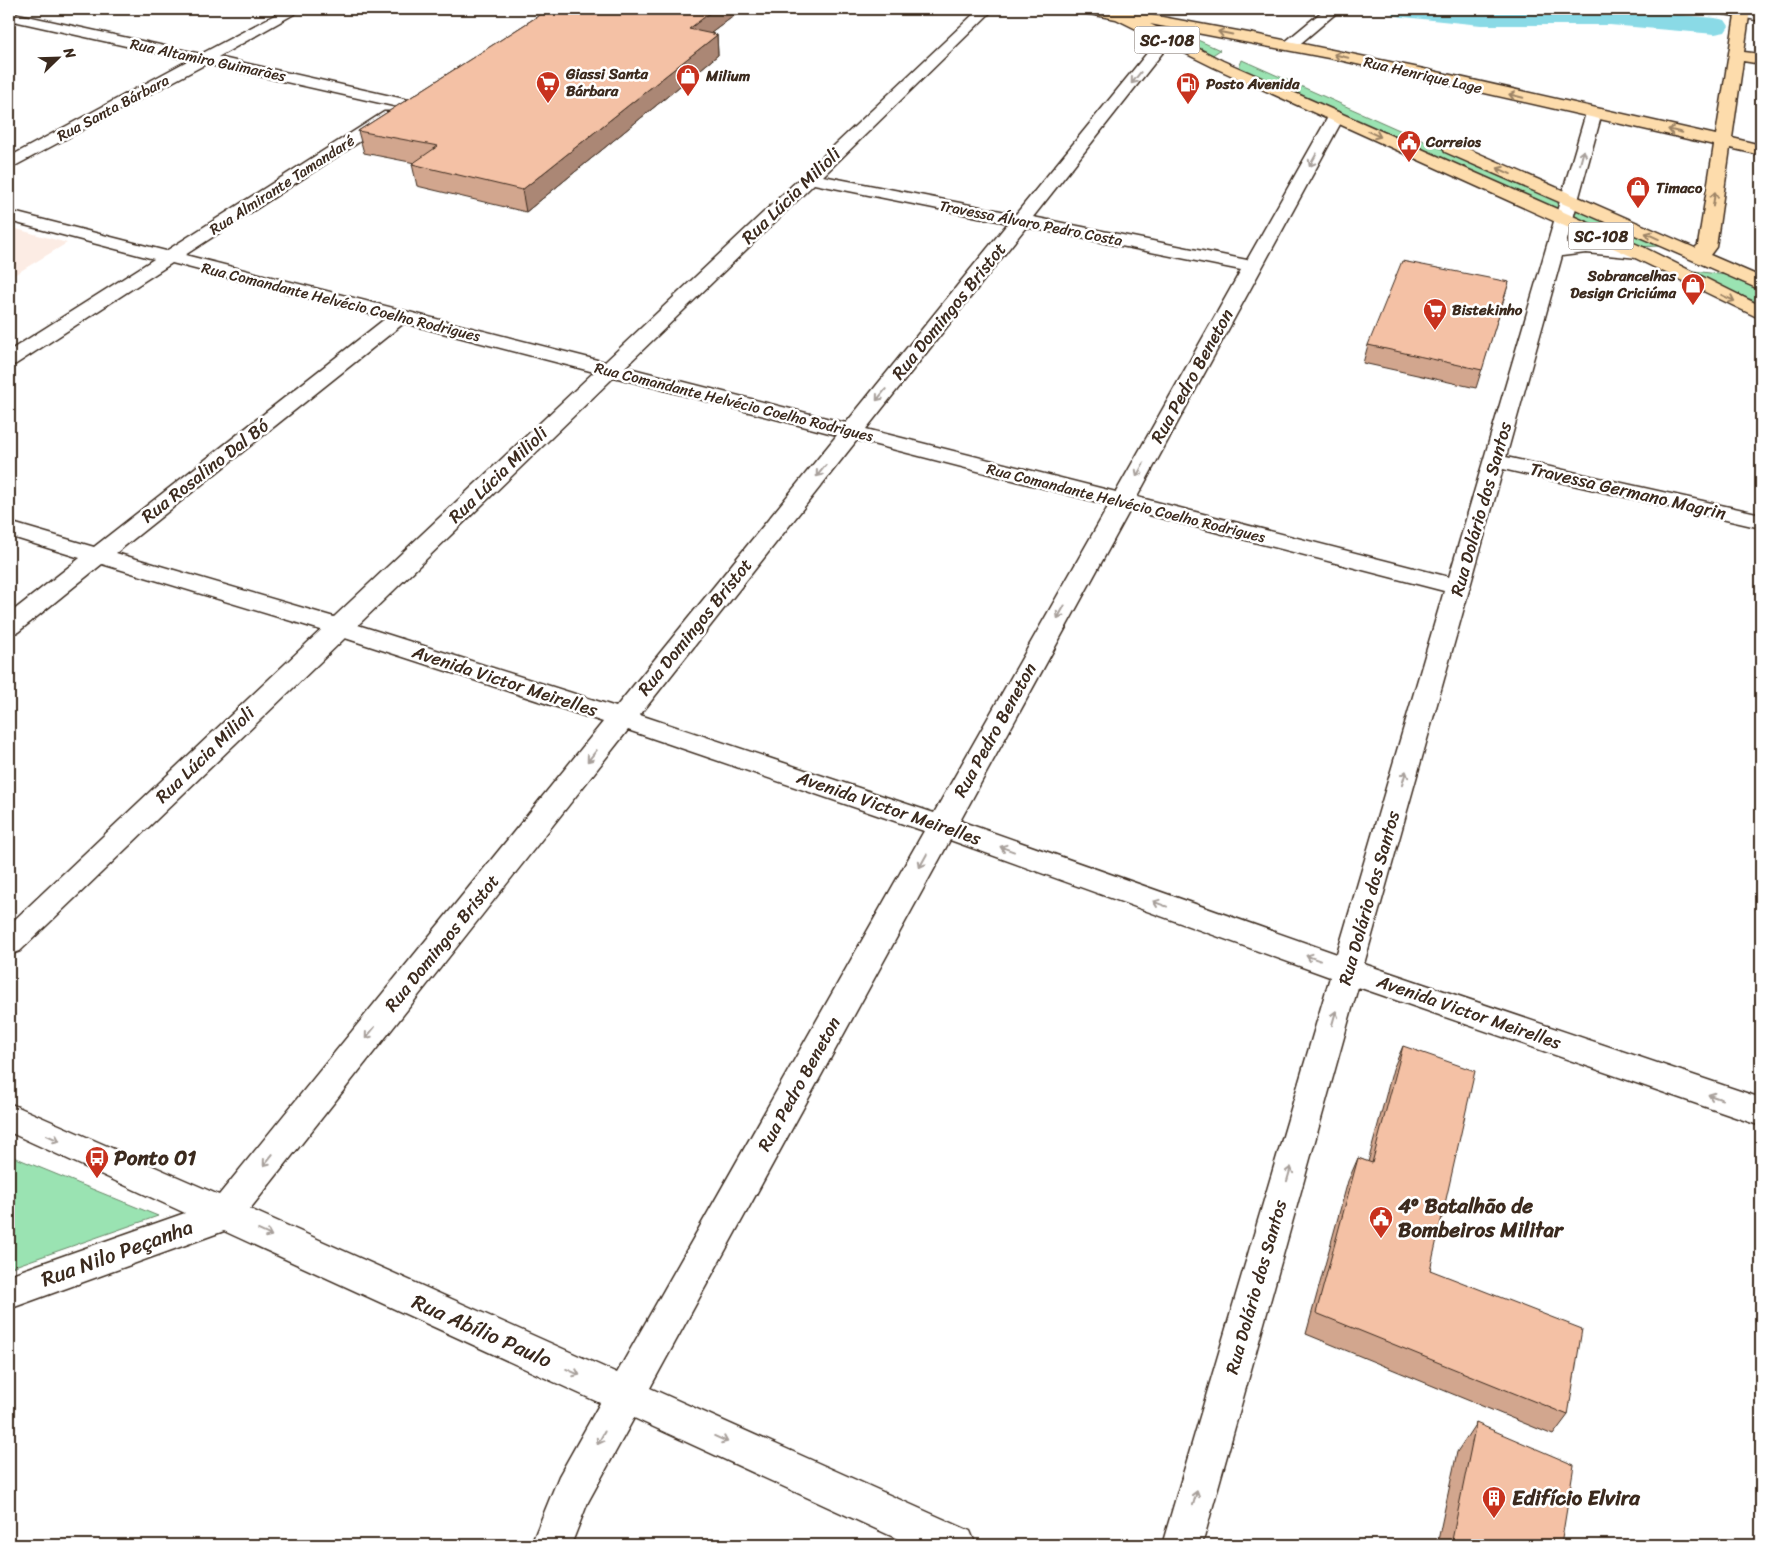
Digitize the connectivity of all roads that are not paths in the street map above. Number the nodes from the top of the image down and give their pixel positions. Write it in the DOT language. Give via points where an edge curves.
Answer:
graph roads {
  1 [pos="48,9"];
  2 [pos="296,9"];
  3 [pos="987,9"];
  4 [pos="1084,9"];
  5 [pos="1139,9"];
  6 [pos="1334,9"];
  7 [pos="1719,9"];
  8 [pos="1112,11"];
  9 [pos="1743,11"];
  10 [pos="9,16"];
  11 [pos="1761,17"];
  12 [pos="24,20"];
  13 [pos="1160,20"];
  14 [pos="9,27"];
  15 [pos="1166,40"];
  16 [pos="1290,45"];
  17 [pos="1229,54"];
  18 [pos="1735,55"];
  19 [pos="203,59"];
  20 [pos="1761,59"];
  21 [pos="1278,73"];
  22 [pos="423,94"];
  23 [pos="407,104"];
  24 [pos="1594,113"];
  25 [pos="1336,117"];
  26 [pos="1434,140"];
  27 [pos="1722,142"];
  28 [pos="1761,150"];
  29 [pos="9,164"];
  30 [pos="809,178"];
  31 [pos="1570,200"];
  32 [pos="9,216"];
  33 [pos="1565,220"];
  34 [pos="1021,221"];
  35 [pos="1556,251"];
  36 [pos="1638,252"];
  37 [pos="1702,252"];
  38 [pos="168,257"];
  39 [pos="1253,267"];
  40 [pos="1761,284"];
  41 [pos="1761,314"];
  42 [pos="400,317"];
  43 [pos="9,360"];
  44 [pos="608,370"];
  45 [pos="851,433"];
  46 [pos="1495,461"];
  47 [pos="1122,502"];
  48 [pos="1761,521"];
  49 [pos="9,528"];
  50 [pos="97,556"];
  51 [pos="1459,587"];
  52 [pos="9,626"];
  53 [pos="338,628"];
  54 [pos="622,718"];
  55 [pos="942,826"];
  56 [pos="9,943"];
  57 [pos="1348,971"];
  58 [pos="1761,1112"];
  59 [pos="9,1118"];
  60 [pos="224,1215"];
  61 [pos="9,1292"];
  62 [pos="625,1396"];
  63 [pos="551,1545"];
  64 [pos="956,1545"];
  65 [pos="1182,1545"];
  1 -- 12 [label="street"];
  2 -- 19 [label="street, Rua Santa Bárbara"];
  3 -- 30 [label="street, Rua Lúcia Milioli"];
  4 -- 8 [label="main road, Rua Henrique Lage"];
  5 -- 13 [label="main road, SC-108"];
  6 -- 16 [label="street"];
  7 -- 9 [label="street"];
  8 -- 13 [label="main road, Rua Henrique Lage"];
  8 -- 15 [label="main road, SC-108"];
  9 -- 11 [label="street"];
  9 -- 18 [label="main road"];
  10 -- 12 [label="street, Rua Altamiro Guimarães"];
  12 -- 14 [label="street"];
  12 -- 19 [label="street, Rua Altamiro Guimarães"];
  16 -- 13 [label="main road, Rua Henrique Lage, one-way"];
  13 -- 17 [label="main road, SC-108"];
  15 -- 17 [label="main road, SC-108"];
  15 -- 34 [label="street, Rua Domingos Bristot, one-way"];
  16 -- 17 [label="main road" via="1255,47"];
  24 -- 16 [label="main road, Rua Henrique Lage, one-way"];
  17 -- 21 [label="main road, SC-108"];
  17 -- 25 [label="main road, SC-108"];
  18 -- 20 [label="main road"];
  18 -- 27 [label="main road"];
  19 -- 23 [label="street, Rua Altamiro Guimarães"];
  19 -- 29 [label="street, Rua Santa Bárbara"];
  22 -- 23 [label="street, Rua Almirante Tamandaré"];
  23 -- 38 [label="street, Rua Almirante Tamandaré"];
  27 -- 24 [label="main road, Rua Henrique Lage, one-way"];
  31 -- 24 [label="street, Rua Dolário dos Santos, one-way"];
  25 -- 33 [label="main road, SC-108, one-way"];
  25 -- 39 [label="street, Rua Pedro Beneton, one-way"];
  31 -- 26 [label="main road, SC-108, one-way"];
  27 -- 28 [label="main road, Rua Henrique Lage"];
  37 -- 27 [label="main road, one-way"];
  30 -- 34 [label="street, Travessa Álvaro Pedro Costa"];
  30 -- 44 [label="street, Rua Lúcia Milioli"];
  31 -- 33 [label="street, Rua Dolário dos Santos"];
  37 -- 31 [label="main road, SC-108, one-way"];
  32 -- 38 [label="street, Rua Comandante Helvécio Coelho Rodrigues"];
  33 -- 35 [label="street, Rua Dolário dos Santos"];
  33 -- 36 [label="main road, SC-108"];
  34 -- 39 [label="street, Travessa Álvaro Pedro Costa"];
  34 -- 45 [label="street, Rua Domingos Bristot, one-way"];
  35 -- 36 [label="street" via="1586,246"];
  35 -- 46 [label="street, Rua Dolário dos Santos"];
  36 -- 37 [label="main road" via="1677,258"];
  36 -- 41 [label="main road, SC-108, one-way"];
  37 -- 40 [label="main road, SC-108" via="1720,266"];
  38 -- 42 [label="street, Rua Comandante Helvécio Coelho Rodrigues"];
  38 -- 43 [label="street, Rua Almirante Tamandaré"];
  39 -- 47 [label="street, Rua Pedro Beneton, one-way"];
  42 -- 44 [label="street, Rua Comandante Helvécio Coelho Rodrigues"];
  42 -- 50 [label="street, Rua Rosalino Dal Bó"];
  44 -- 45 [label="street, Rua Comandante Helvécio Coelho Rodrigues"];
  44 -- 53 [label="street, Rua Lúcia Milioli"];
  45 -- 47 [label="street, Rua Comandante Helvécio Coelho Rodrigues"];
  45 -- 54 [label="street, Rua Domingos Bristot, one-way"];
  46 -- 48 [label="street, Travessa Germano Magrin"];
  46 -- 51 [label="street, Rua Dolário dos Santos"];
  47 -- 51 [label="street, Rua Comandante Helvécio Coelho Rodrigues"];
  47 -- 55 [label="street, Rua Pedro Beneton, one-way"];
  49 -- 50 [label="street, Avenida Victor Meirelles"];
  50 -- 52 [label="street, Rua Rosalino Dal Bó"];
  50 -- 53 [label="street, Avenida Victor Meirelles"];
  57 -- 51 [label="street, Rua Dolário dos Santos, one-way"];
  53 -- 54 [label="street, Avenida Victor Meirelles"];
  53 -- 56 [label="street, Rua Lúcia Milioli"];
  54 -- 55 [label="street, Avenida Victor Meirelles"];
  54 -- 60 [label="street, Rua Domingos Bristot, one-way"];
  57 -- 55 [label="street, Avenida Victor Meirelles, one-way"];
  55 -- 62 [label="street, Rua Pedro Beneton, one-way"];
  58 -- 57 [label="street, Avenida Victor Meirelles, one-way"];
  65 -- 57 [label="street, Rua Dolário dos Santos, one-way"];
  59 -- 60 [label="street, Rua Abílio Paulo, one-way"];
  60 -- 61 [label="street, Rua Nilo Peçanha"];
  60 -- 62 [label="street, Rua Abílio Paulo, one-way"];
  62 -- 63 [label="street, Rua Pedro Beneton, one-way" via="573,1490"];
  62 -- 64 [label="street, Rua Abílio Paulo, one-way"];
}
